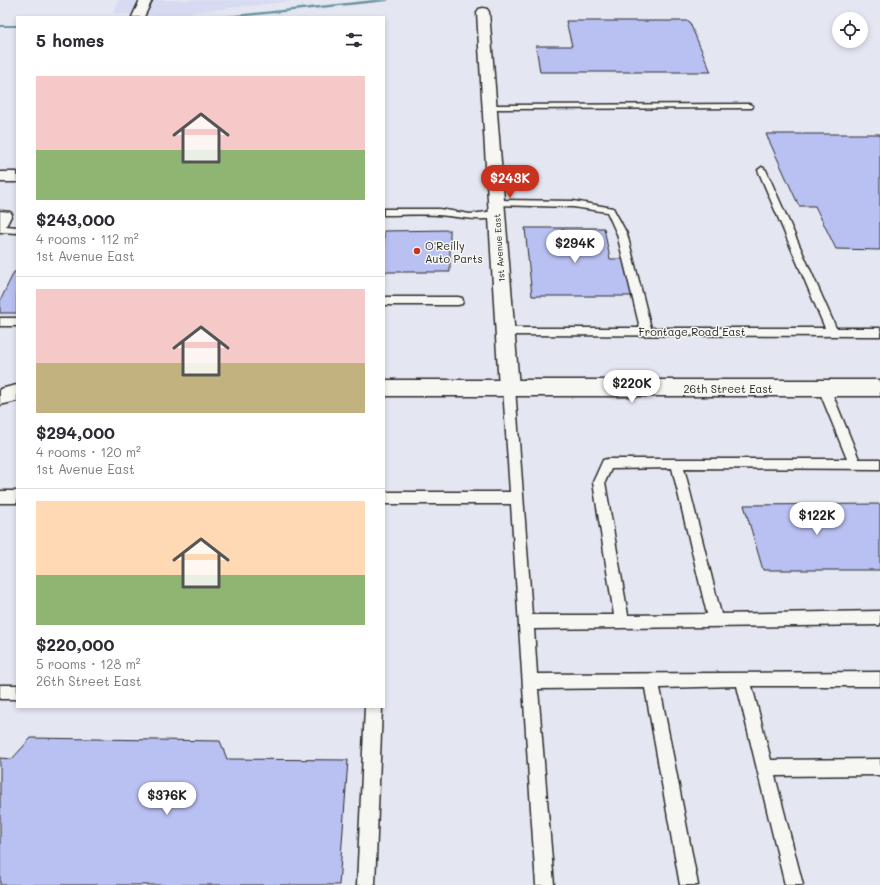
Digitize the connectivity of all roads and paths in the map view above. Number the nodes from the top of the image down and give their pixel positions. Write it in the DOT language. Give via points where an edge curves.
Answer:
graph roads {
  1 [pos="146,0"];
  2 [pos="483,12"];
  3 [pos="138,16"];
  4 [pos="749,106"];
  5 [pos="490,107"];
  6 [pos="762,170"];
  7 [pos="0,177"];
  8 [pos="16,177"];
  9 [pos="496,209"];
  10 [pos="385,212"];
  11 [pos="0,214"];
  12 [pos="0,229"];
  13 [pos="16,230"];
  14 [pos="385,301"];
  15 [pos="458,301"];
  16 [pos="0,322"];
  17 [pos="16,322"];
  18 [pos="646,331"];
  19 [pos="505,332"];
  20 [pos="832,332"];
  21 [pos="880,332"];
  22 [pos="0,384"];
  23 [pos="16,388"];
  24 [pos="385,388"];
  25 [pos="509,388"];
  26 [pos="824,388"];
  27 [pos="880,388"];
  28 [pos="16,393"];
  29 [pos="0,397"];
  30 [pos="677,463"];
  31 [pos="854,464"];
  32 [pos="880,464"];
  33 [pos="0,497"];
  34 [pos="16,497"];
  35 [pos="385,498"];
  36 [pos="517,498"];
  37 [pos="880,618"];
  38 [pos="622,621"];
  39 [pos="716,621"];
  40 [pos="526,622"];
  41 [pos="880,678"];
  42 [pos="743,679"];
  43 [pos="651,681"];
  44 [pos="530,682"];
  45 [pos="0,692"];
  46 [pos="16,692"];
  47 [pos="374,708"];
  48 [pos="880,767"];
  49 [pos="765,768"];
  50 [pos="366,885"];
  51 [pos="545,885"];
  52 [pos="689,885"];
  53 [pos="794,885"];
  1 -- 3 [label="street"];
  2 -- 5 [label="street, 1st Avenue East"];
  4 -- 5 [label="lane"];
  5 -- 9 [label="street, 1st Avenue East"];
  6 -- 20 [label="lane"];
  7 -- 8 [label="street"];
  9 -- 10 [label="lane" via="470,217 439,212"];
  9 -- 18 [label="lane" via="574,204 610,210 622,234"];
  9 -- 19 [label="street, 1st Avenue East"];
  11 -- 12 [label="lane" via="7,214"];
  12 -- 13 [label="lane"];
  14 -- 15 [label="lane"];
  16 -- 17 [label="lane"];
  18 -- 19 [label="lane, Frontage Road East"];
  18 -- 20 [label="lane, Frontage Road East"];
  19 -- 25 [label="street, 1st Avenue East"];
  20 -- 21 [label="lane, Frontage Road East"];
  22 -- 23 [label="street"];
  24 -- 25 [label="street, 26th Street East"];
  25 -- 26 [label="street, 26th Street East"];
  25 -- 36 [label="lane"];
  26 -- 27 [label="street, 26th Street East"];
  26 -- 31 [label="lane"];
  28 -- 29 [label="street"];
  30 -- 31 [label="lane"];
  30 -- 38 [label="lane" via="608,464 599,482"];
  30 -- 39 [label="lane"];
  31 -- 32 [label="lane"];
  33 -- 34 [label="lane"];
  35 -- 36 [label="lane"];
  36 -- 40 [label="lane"];
  37 -- 39 [label="lane"];
  38 -- 39 [label="lane"];
  38 -- 40 [label="lane"];
  40 -- 44 [label="lane"];
  41 -- 42 [label="lane"];
  42 -- 43 [label="lane"];
  42 -- 49 [label="lane"];
  43 -- 44 [label="lane"];
  43 -- 52 [label="lane"];
  44 -- 51 [label="lane"];
  45 -- 46 [label="lane"];
  47 -- 50 [label="lane"];
  48 -- 49 [label="lane"];
  49 -- 53 [label="lane"];
}
